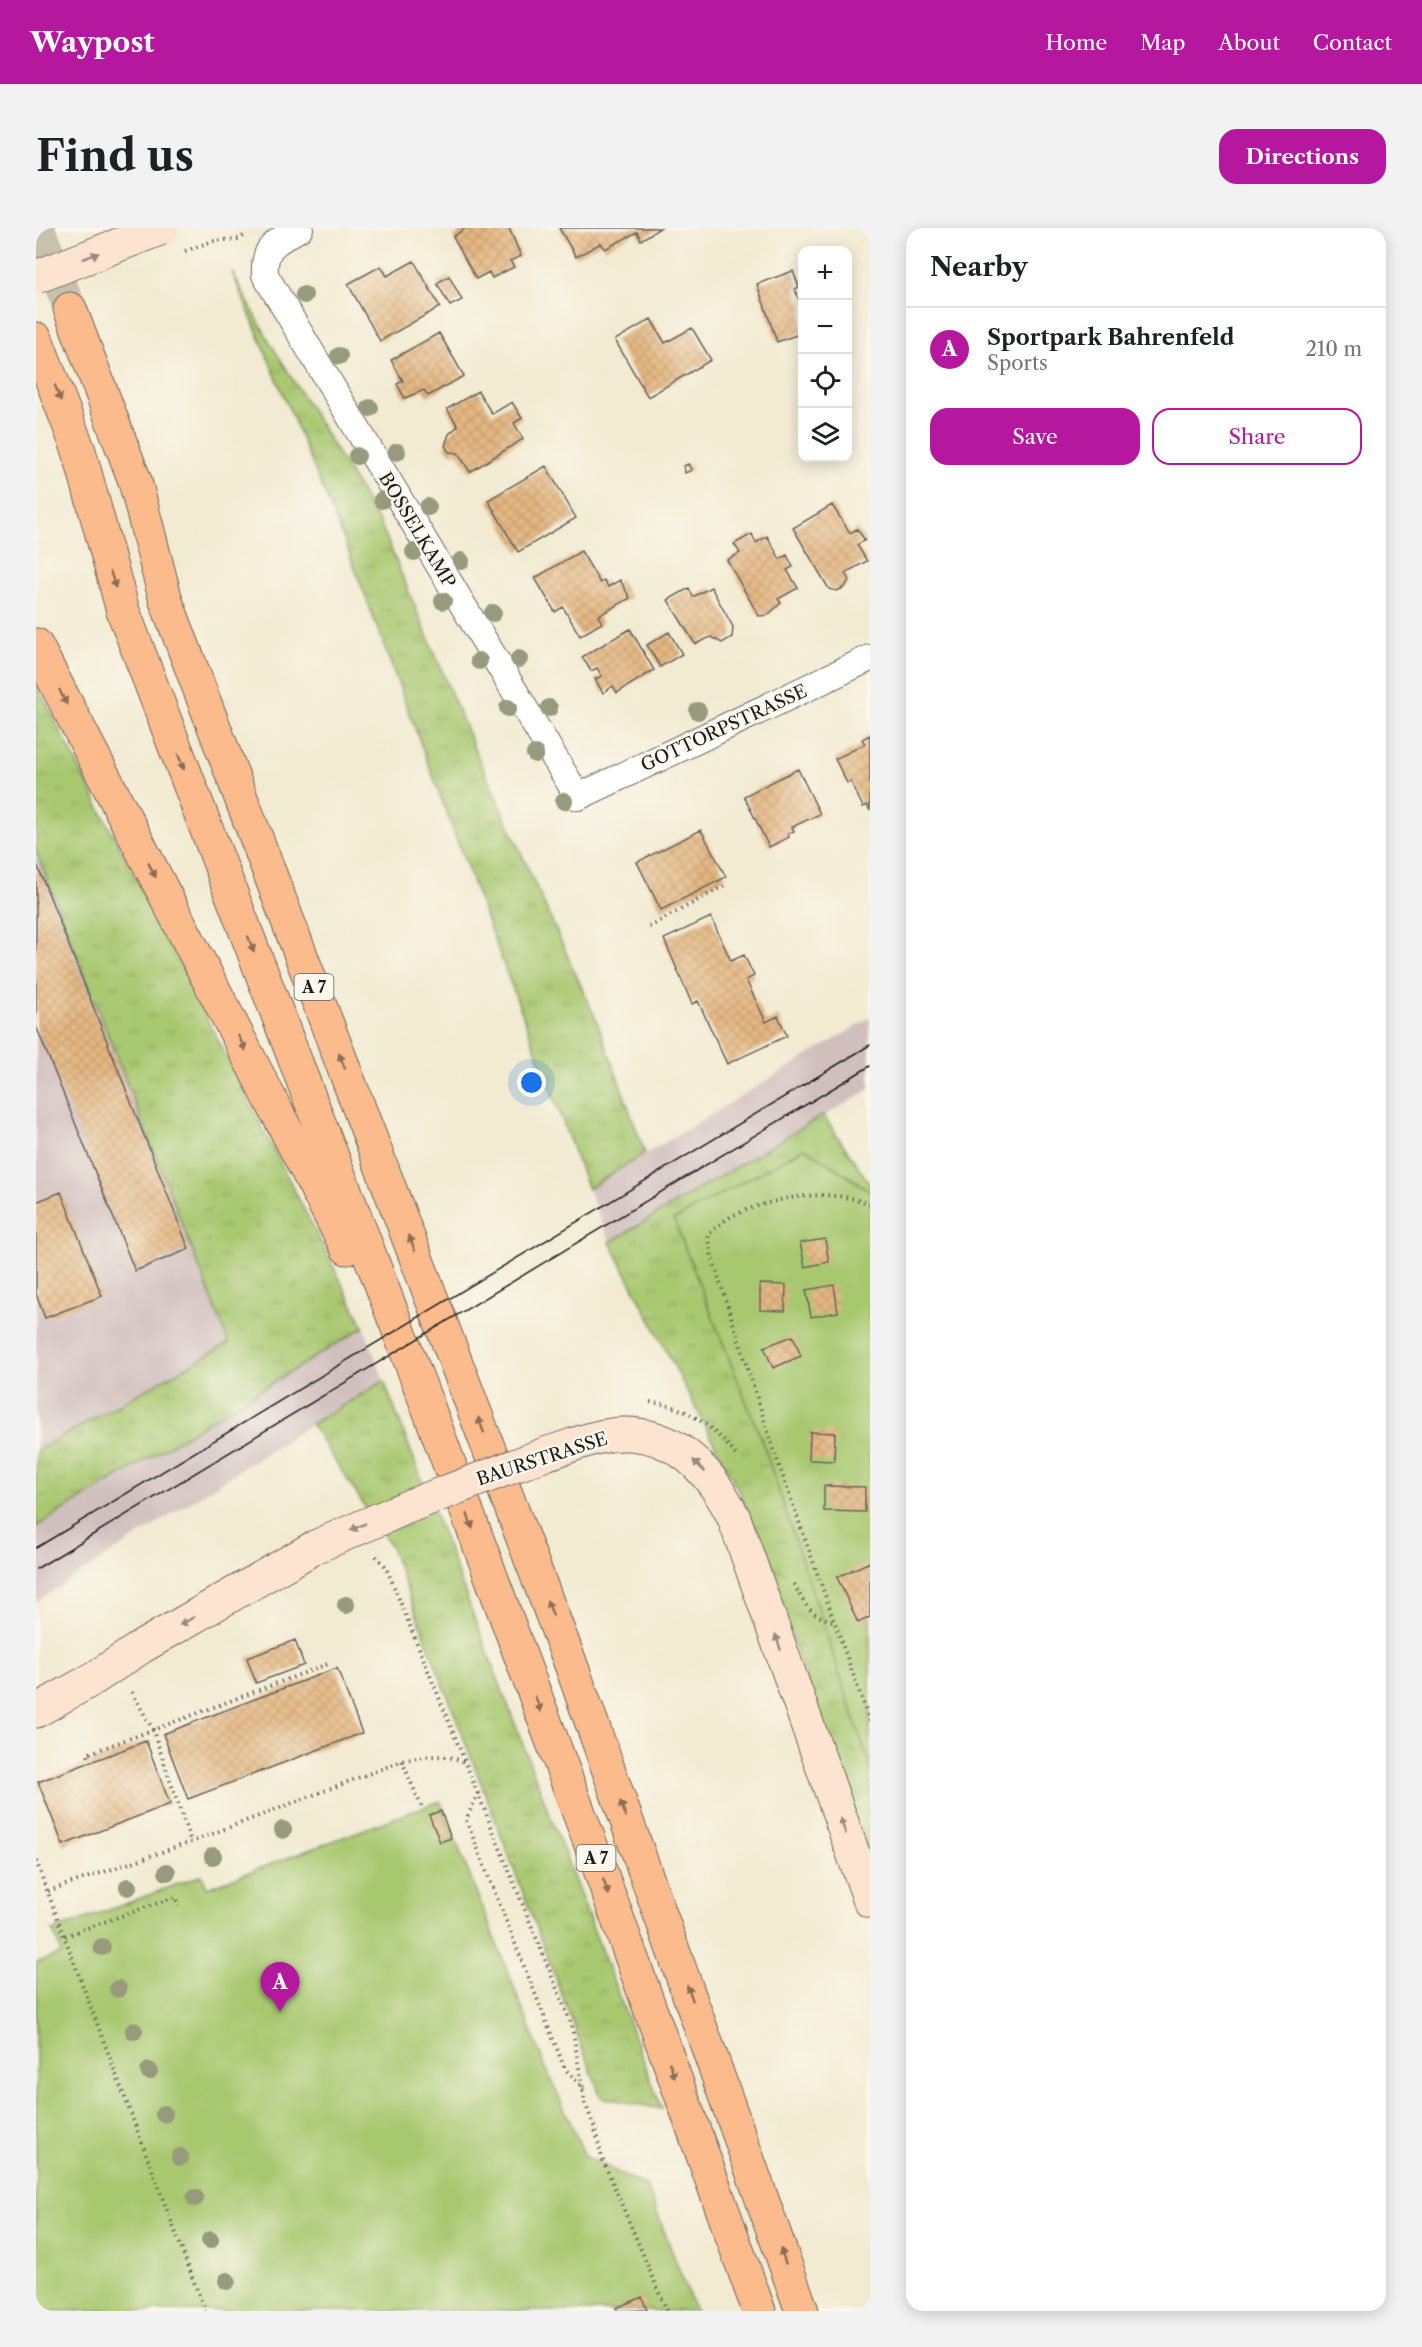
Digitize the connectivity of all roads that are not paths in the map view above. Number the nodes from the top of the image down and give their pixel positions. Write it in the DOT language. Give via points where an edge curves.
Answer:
graph roads {
  1 [pos="162,228"];
  2 [pos="300,228"];
  3 [pos="36,277"];
  4 [pos="70,309"];
  5 [pos="36,339"];
  6 [pos="36,645"];
  7 [pos="870,658"];
  8 [pos="578,797"];
  9 [pos="428,1407"];
  10 [pos="36,1711"];
  11 [pos="870,1901"];
  12 [pos="759,2311"];
  13 [pos="802,2311"];
  3 -- 1 [label="main road, one-way, bridge"];
  2 -- 8 [label="street, BOSSELKAMP" via="270,247 264,261 265,275"];
  13 -- 4 [label="highway, A 7, one-way" via="570,1662 166,601 135,481"];
  5 -- 9 [label="highway, A 7, one-way" via="79,451 123,611"];
  6 -- 9 [label="highway, one-way"];
  7 -- 8 [label="street, GOTTORPSTRASSE"];
  9 -- 12 [label="highway, A 7, one-way"];
  11 -- 10 [label="main road, BAURSTRASSE, one-way, bridge" via="735,1518 720,1490 689,1456 659,1440 609,1436 548,1453 315,1547"];
}
